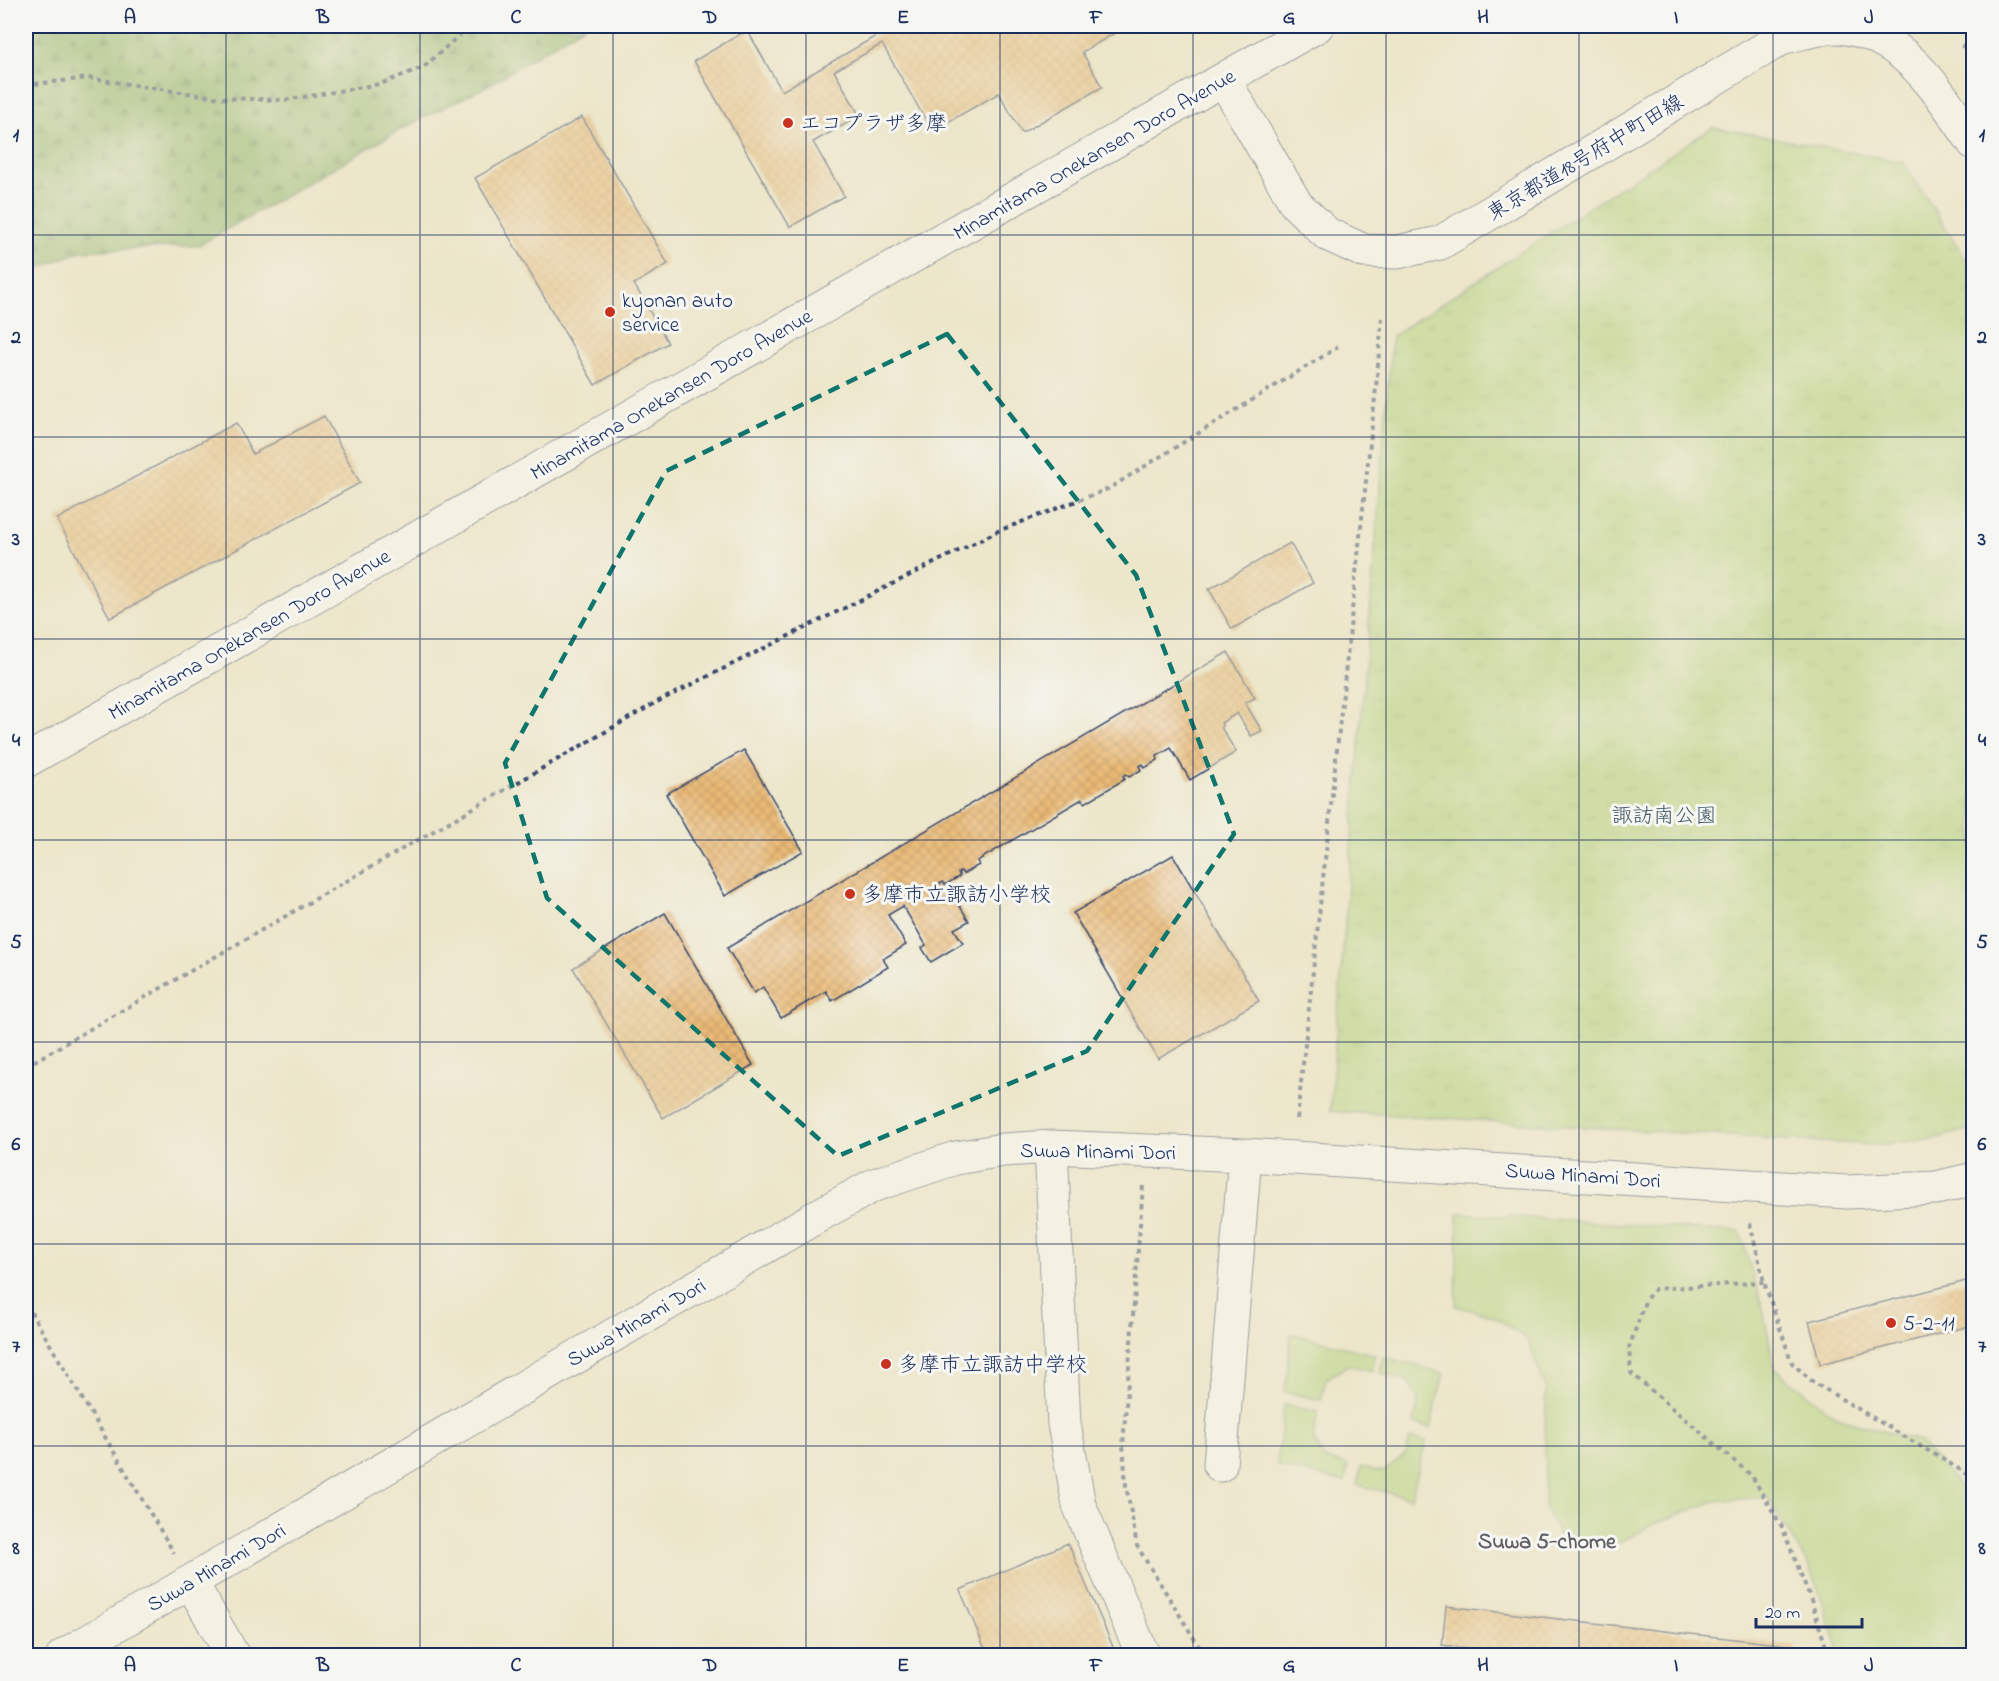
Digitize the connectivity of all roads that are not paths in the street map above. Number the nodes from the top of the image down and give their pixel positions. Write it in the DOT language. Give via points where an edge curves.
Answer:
graph roads {
  1 [pos="1317,26"];
  2 [pos="1224,80"];
  3 [pos="1974,143"];
  4 [pos="26,761"];
  5 [pos="1051,1147"];
  6 [pos="1245,1155"];
  7 [pos="1974,1179"];
  8 [pos="1220,1464"];
  9 [pos="191,1582"];
  10 [pos="63,1656"];
  11 [pos="233,1656"];
  12 [pos="1145,1656"];
  1 -- 2 [label="street, Minamitama Onekansen Doro Avenue"];
  2 -- 3 [label="street, 東京都道18号府中町田線" via="1296,204 1328,234 1364,251 1398,252 1440,243 1784,38 1837,27 1872,34 1907,56 1939,92"];
  2 -- 4 [label="street, Minamitama Onekansen Doro Avenue"];
  5 -- 6 [label="street, Suwa Minami Dori"];
  5 -- 9 [label="street, Suwa Minami Dori" via="956,1158 874,1185"];
  5 -- 12 [label="street" via="1064,1424 1079,1505"];
  6 -- 7 [label="street, Suwa Minami Dori" via="1847,1192 1936,1188"];
  6 -- 8 [label="street"];
  9 -- 10 [label="street, Suwa Minami Dori"];
  9 -- 11 [label="street"];
}
